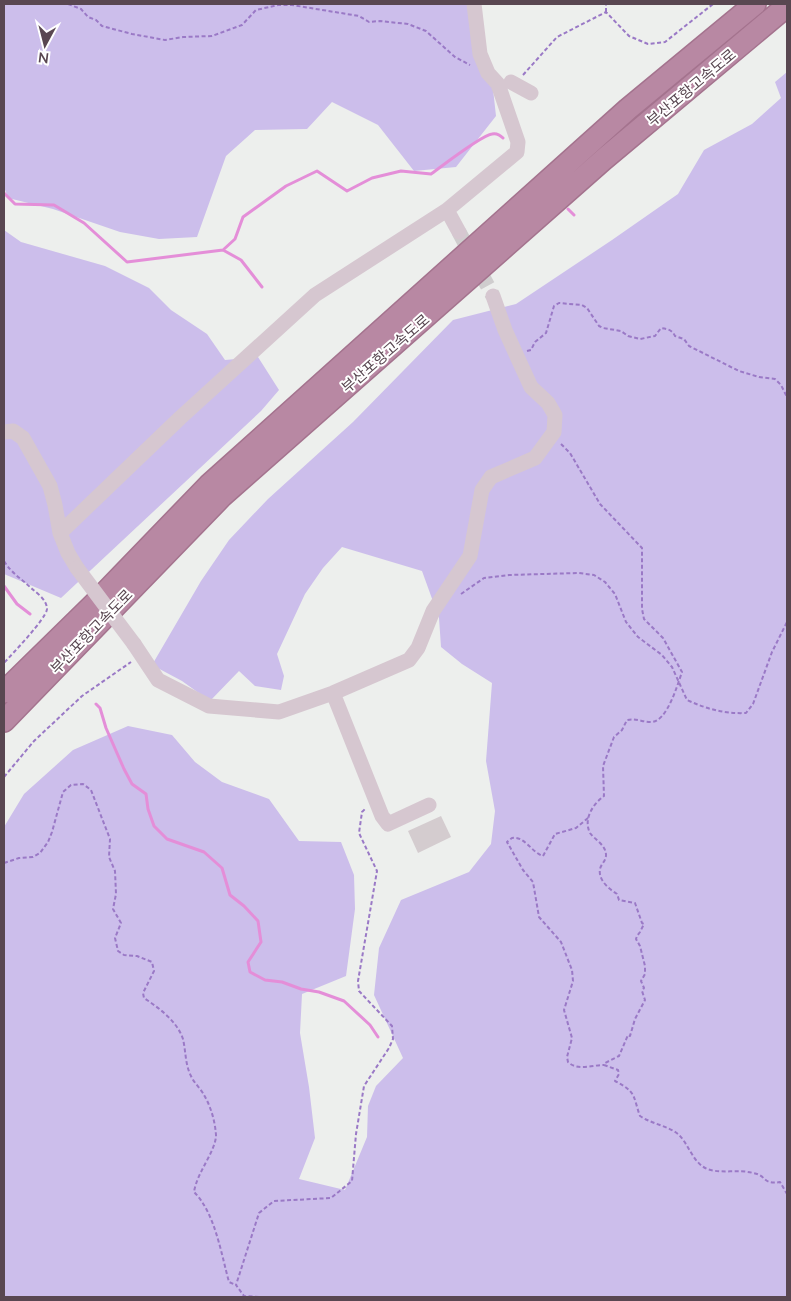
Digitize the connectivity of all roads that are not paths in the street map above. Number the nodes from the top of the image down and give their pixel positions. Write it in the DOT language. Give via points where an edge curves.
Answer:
graph roads {
  1 [pos="474,4"];
  2 [pos="755,4"];
  3 [pos="787,6"];
  4 [pos="511,82"];
  5 [pos="531,93"];
  6 [pos="447,210"];
  7 [pos="459,232"];
  8 [pos="492,296"];
  9 [pos="4,432"];
  10 [pos="60,533"];
  11 [pos="4,692"];
  12 [pos="333,693"];
  13 [pos="4,721"];
  14 [pos="429,805"];
  1 -- 6 [label="lane" via="480,54 488,74 498,84 518,142 517,152"];
  2 -- 11 [label="highway, 부산포항고속도로" via="628,109 209,485"];
  3 -- 13 [label="highway, 부산포항고속도로" via="604,160 222,496"];
  4 -- 5 [label="lane"];
  6 -- 7 [label="lane"];
  6 -- 10 [label="lane" via="316,295 180,418"];
  8 -- 12 [label="lane" via="530,388 548,403 555,415 554,432 535,458 491,477 482,490 470,556 448,586 409,660"];
  9 -- 10 [label="lane" via="13,431 23,438 50,486"];
  10 -- 12 [label="lane, bridge" via="77,568 158,680 209,706 279,712"];
  12 -- 14 [label="lane" via="388,824"];
}
